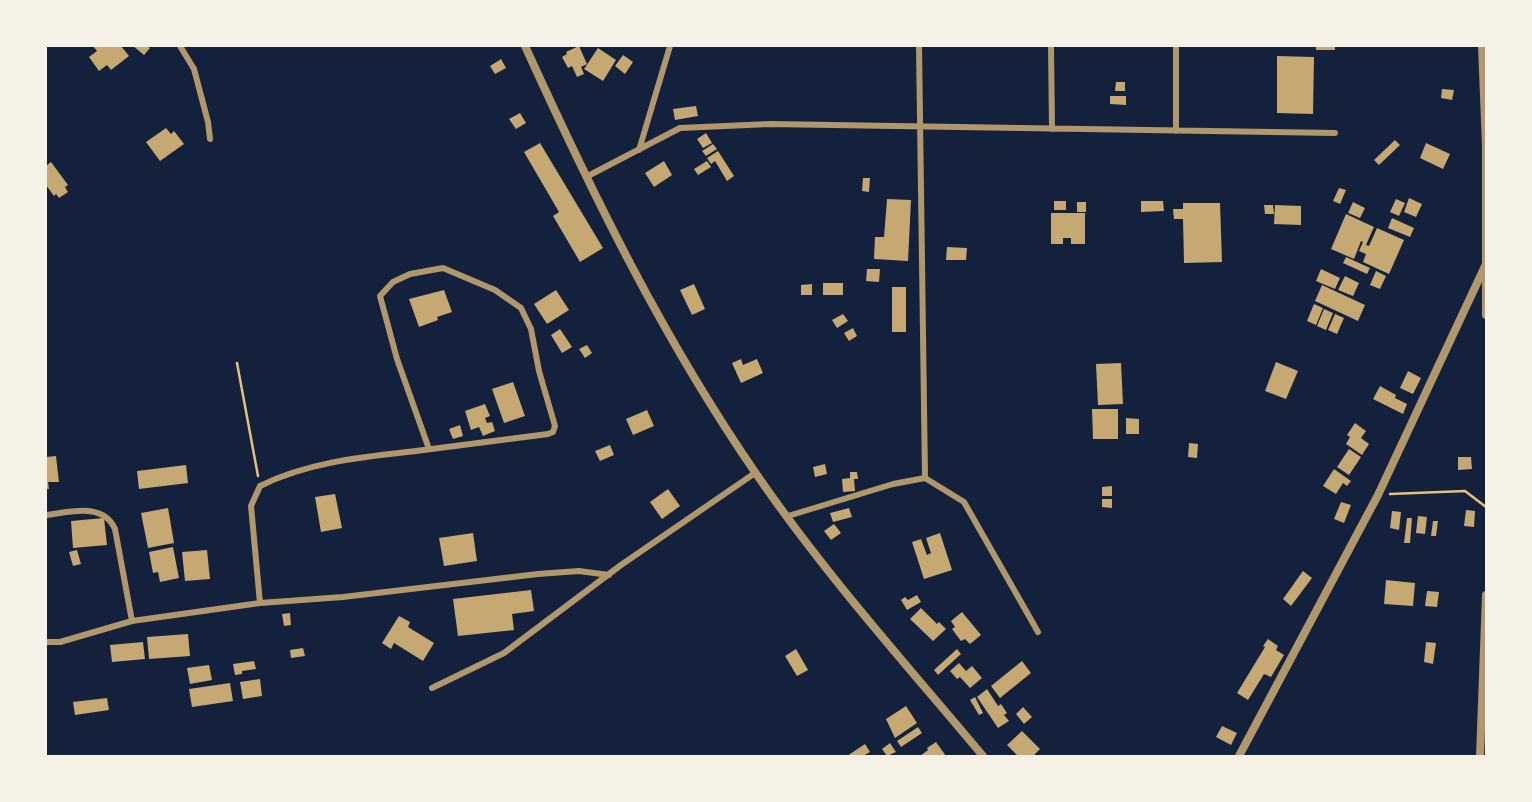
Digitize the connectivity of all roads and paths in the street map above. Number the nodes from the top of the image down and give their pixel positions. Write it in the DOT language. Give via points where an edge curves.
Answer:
graph roads {
  1 [pos="180,46"];
  2 [pos="526,46"];
  3 [pos="670,46"];
  4 [pos="919,46"];
  5 [pos="1051,46"];
  6 [pos="1176,46"];
  7 [pos="1482,46"];
  8 [pos="920,127"];
  9 [pos="1052,129"];
  10 [pos="1176,131"];
  11 [pos="1335,133"];
  12 [pos="210,139"];
  13 [pos="639,150"];
  14 [pos="586,177"];
  15 [pos="1486,264"];
  16 [pos="1486,315"];
  17 [pos="237,363"];
  18 [pos="429,449"];
  19 [pos="755,473"];
  20 [pos="925,478"];
  21 [pos="260,486"];
  22 [pos="1378,495"];
  23 [pos="1486,507"];
  24 [pos="46,515"];
  25 [pos="788,516"];
  26 [pos="609,575"];
  27 [pos="1486,595"];
  28 [pos="260,603"];
  29 [pos="132,621"];
  30 [pos="1038,632"];
  31 [pos="46,642"];
  32 [pos="432,688"];
  33 [pos="983,757"];
  34 [pos="1239,757"];
  35 [pos="1480,757"];
  1 -- 12 [label="street" via="194,69"];
  2 -- 14 [label="street"];
  3 -- 13 [label="street"];
  4 -- 8 [label="street"];
  5 -- 9 [label="street"];
  6 -- 10 [label="street"];
  7 -- 15 [label="street"];
  8 -- 9 [label="street"];
  8 -- 13 [label="street" via="770,124 680,128"];
  8 -- 20 [label="street"];
  9 -- 10 [label="street"];
  10 -- 11 [label="street"];
  13 -- 14 [label="street"];
  14 -- 19 [label="street" via="677,351"];
  15 -- 16 [label="street"];
  15 -- 22 [label="street"];
  17 -- 21 [label="path"];
  18 -- 18 [label="street" via="380,296 393,282 410,274 443,268 495,290 521,308 531,330 555,426 548,434"];
  18 -- 21 [label="street" via="342,460"];
  19 -- 25 [label="street"];
  19 -- 26 [label="street"];
  20 -- 25 [label="street"];
  20 -- 30 [label="street" via="964,502"];
  21 -- 28 [label="street" via="251,506"];
  22 -- 23 [label="path" via="1465,491"];
  22 -- 34 [label="street"];
  24 -- 29 [label="street" via="95,511 111,520"];
  25 -- 33 [label="street" via="877,632"];
  26 -- 28 [label="street" via="579,571 538,574"];
  26 -- 32 [label="street" via="504,653"];
  27 -- 35 [label="street"];
  28 -- 29 [label="street"];
  29 -- 31 [label="street"];
}
